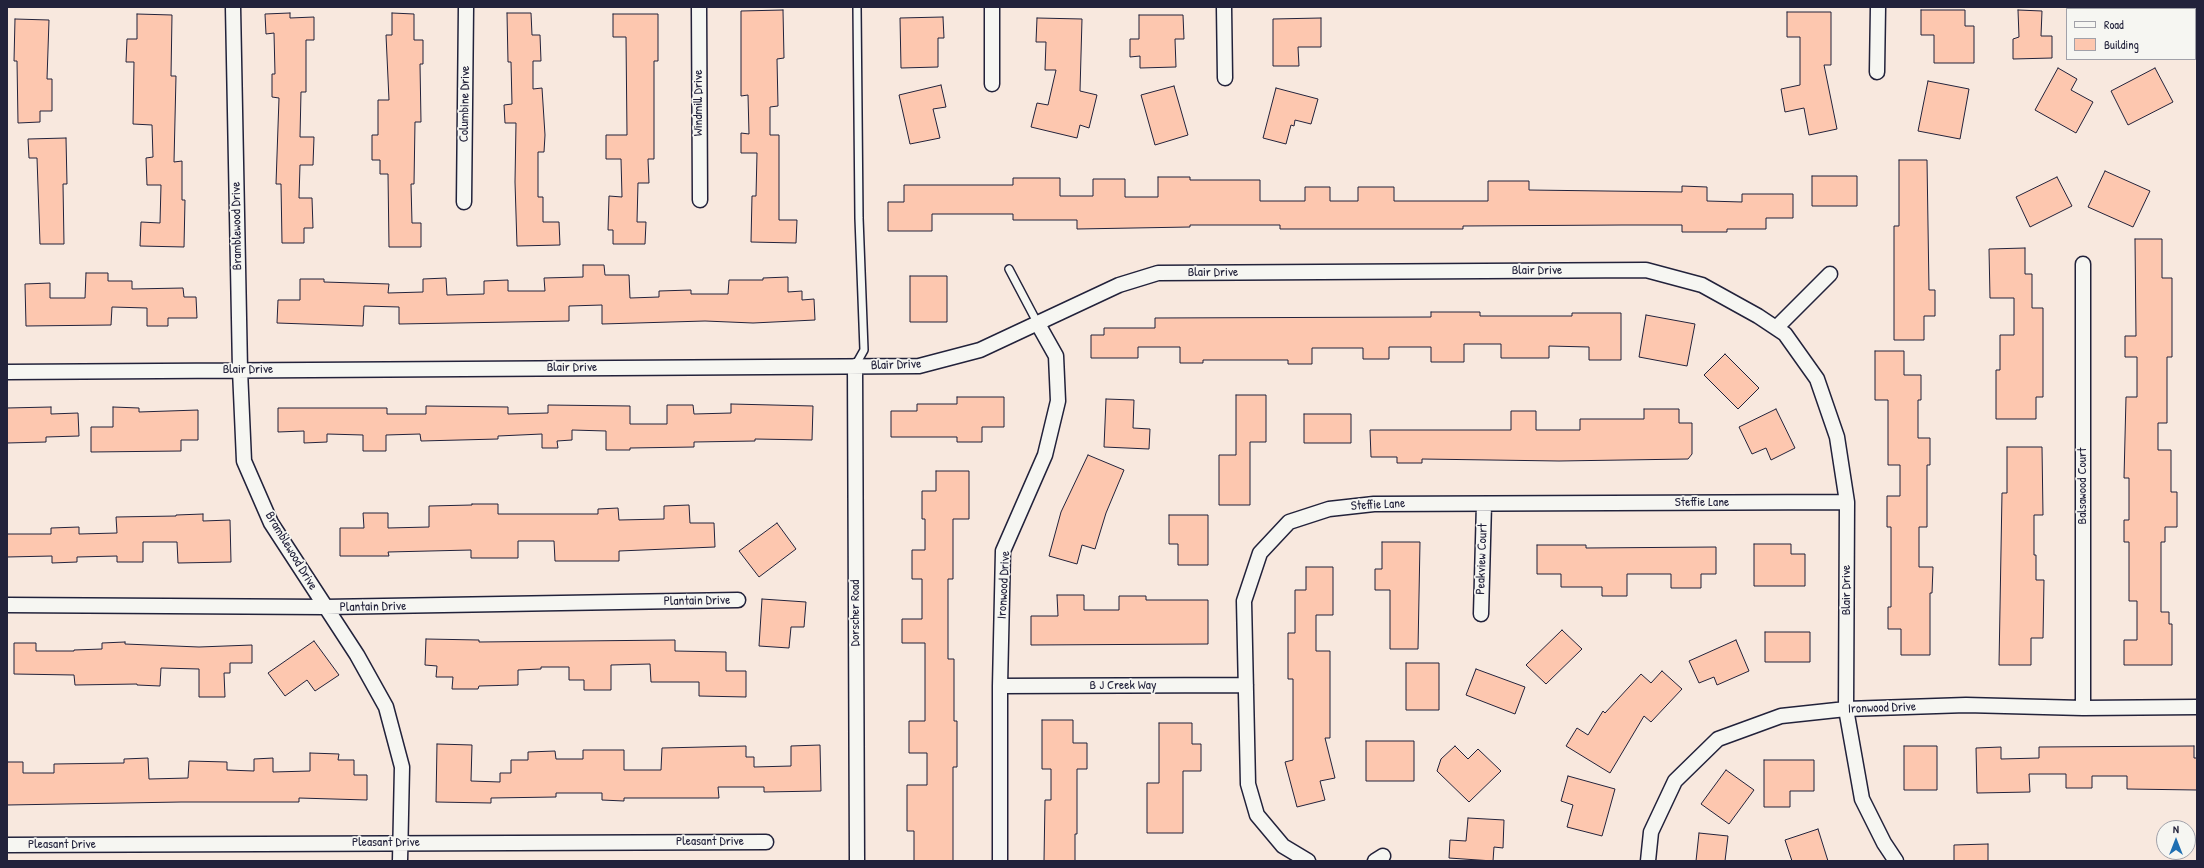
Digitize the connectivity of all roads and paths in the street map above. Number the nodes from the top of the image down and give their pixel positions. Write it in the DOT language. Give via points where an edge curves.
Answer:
graph roads {
  1 [pos="233,7"];
  2 [pos="466,7"];
  3 [pos="699,7"];
  4 [pos="857,7"];
  5 [pos="992,7"];
  6 [pos="1224,7"];
  7 [pos="1878,7"];
  8 [pos="1877,72"];
  9 [pos="1225,78"];
  10 [pos="992,84"];
  11 [pos="700,200"];
  12 [pos="464,202"];
  13 [pos="2083,264"];
  14 [pos="1009,269"];
  15 [pos="1830,274"];
  16 [pos="1038,324"];
  17 [pos="1776,328"];
  18 [pos="855,366"];
  19 [pos="240,370"];
  20 [pos="7,372"];
  21 [pos="1847,502"];
  22 [pos="1484,504"];
  23 [pos="738,600"];
  24 [pos="7,605"];
  25 [pos="326,607"];
  26 [pos="1481,614"];
  27 [pos="1246,685"];
  28 [pos="1000,686"];
  29 [pos="2197,707"];
  30 [pos="2083,708"];
  31 [pos="1846,710"];
  32 [pos="766,842"];
  33 [pos="400,843"];
  34 [pos="7,845"];
  35 [pos="400,861"];
  36 [pos="857,861"];
  37 [pos="1000,861"];
  38 [pos="1308,861"];
  39 [pos="1648,861"];
  40 [pos="1896,861"];
  1 -- 19 [label="street, Bramblewood Drive"];
  2 -- 12 [label="street, Columbine Drive"];
  3 -- 11 [label="street, Windmill Drive"];
  4 -- 18 [label="lane" via="859,218 864,350"];
  5 -- 10 [label="street"];
  6 -- 9 [label="street"];
  7 -- 8 [label="street"];
  13 -- 30 [label="street, Balsawood Court"];
  14 -- 16 [label="lane"];
  15 -- 17 [label="street"];
  16 -- 17 [label="street, Blair Drive" via="1119,285 1158,273 1646,270 1702,285"];
  16 -- 18 [label="street, Blair Drive" via="980,350 919,366"];
  16 -- 28 [label="street, Ironwood Drive" via="1056,356 1058,401 1045,455 1003,551"];
  17 -- 21 [label="street, Blair Drive" via="1785,334 1817,379 1837,437"];
  18 -- 19 [label="street, Blair Drive"];
  18 -- 36 [label="street, Dorscher Road"];
  19 -- 20 [label="street, Blair Drive"];
  19 -- 25 [label="street, Bramblewood Drive" via="244,461 271,524"];
  21 -- 22 [label="street, Steffie Lane"];
  21 -- 31 [label="street, Blair Drive"];
  22 -- 26 [label="street, Peakview Court"];
  22 -- 27 [label="street, Steffie Lane" via="1374,504 1329,509 1289,522 1260,553 1244,601"];
  23 -- 25 [label="street, Plantain Drive"];
  24 -- 25 [label="street, Plantain Drive"];
  25 -- 33 [label="street, Bramblewood Drive" via="386,706 402,767"];
  27 -- 28 [label="street, B J Creek Way"];
  27 -- 38 [label="street, Steffie Lane" via="1248,784 1256,815 1283,846"];
  28 -- 37 [label="street, Ironwood Drive"];
  29 -- 30 [label="street, Ironwood Drive"];
  30 -- 31 [label="street, Ironwood Drive" via="1966,705"];
  31 -- 39 [label="street, Ironwood Drive" via="1781,716 1718,738 1676,781 1651,832"];
  31 -- 40 [label="street, Blair Drive" via="1862,799"];
  32 -- 33 [label="street, Pleasant Drive"];
  33 -- 34 [label="street, Pleasant Drive"];
  33 -- 35 [label="street, Bramblewood Drive"];
}
